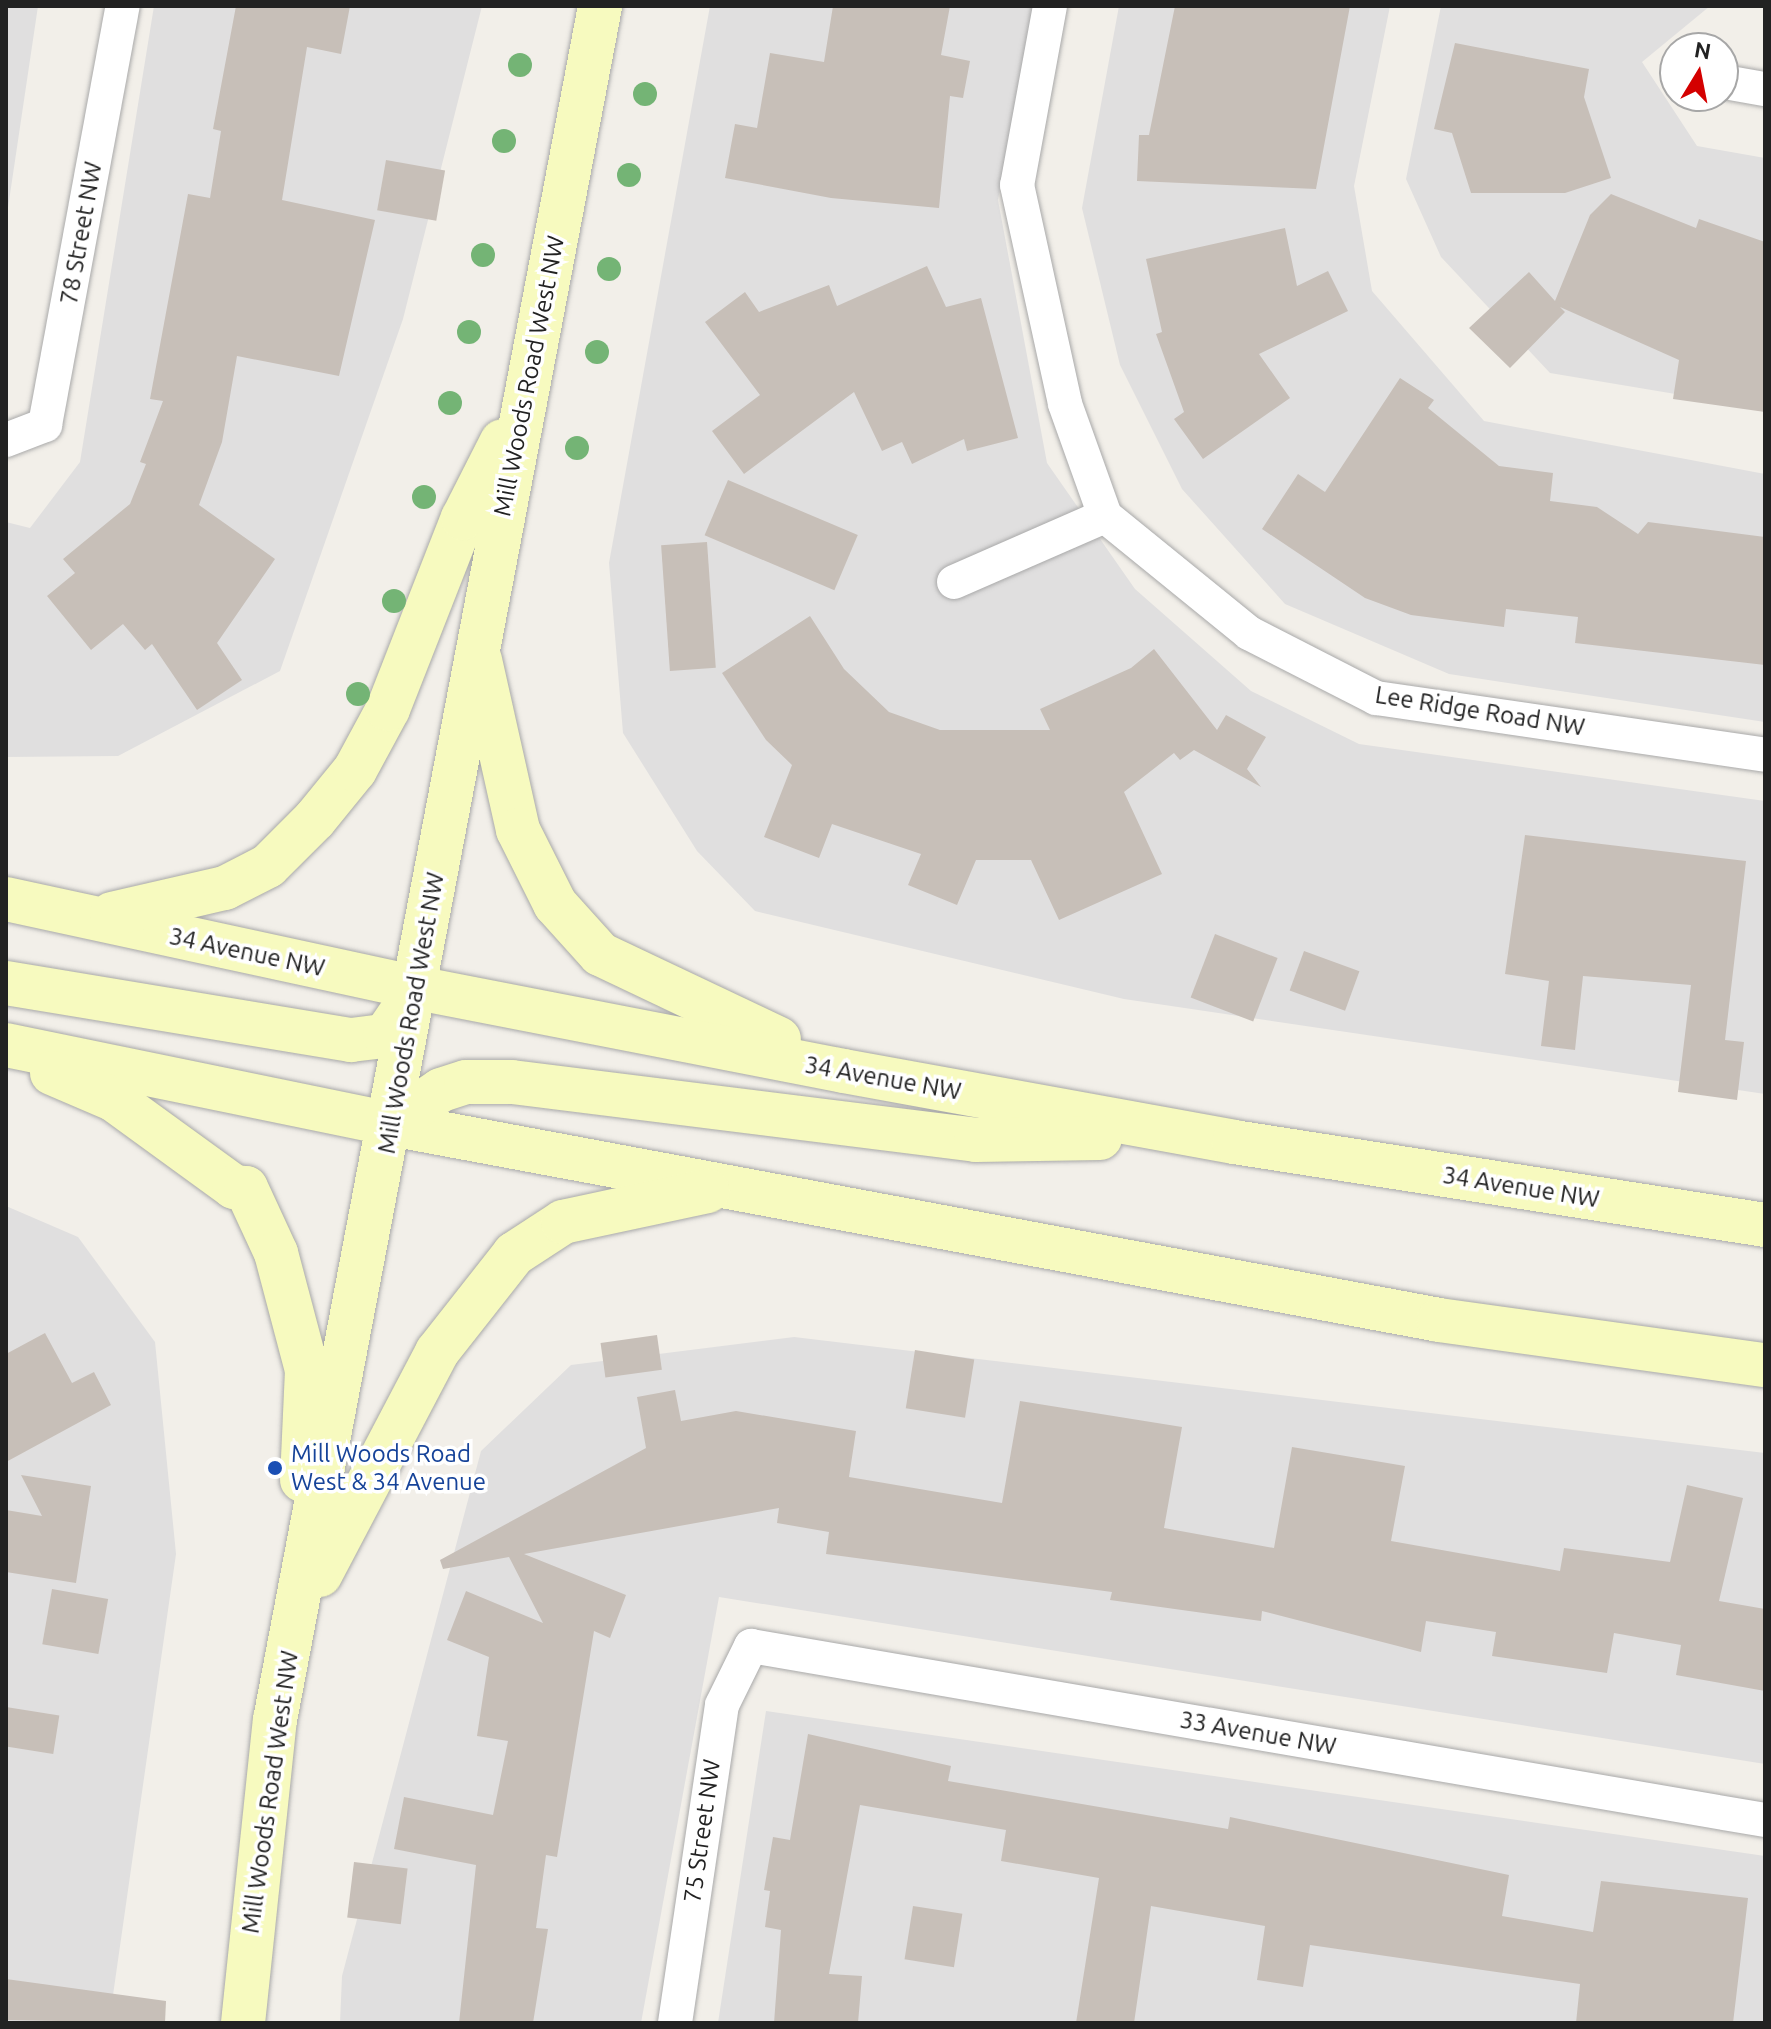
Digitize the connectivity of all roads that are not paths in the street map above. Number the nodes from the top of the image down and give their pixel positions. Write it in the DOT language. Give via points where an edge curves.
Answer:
graph roads {
  1 [pos="123,6"];
  2 [pos="600,6"];
  3 [pos="1050,6"];
  4 [pos="1739,85"];
  5 [pos="1765,89"];
  6 [pos="527,393"];
  7 [pos="10,440"];
  8 [pos="1105,516"];
  9 [pos="954,582"];
  10 [pos="475,642"];
  11 [pos="1765,755"];
  12 [pos="6,899"];
  13 [pos="90,918"];
  14 [pos="6,983"];
  15 [pos="417,988"];
  16 [pos="6,1045"];
  17 [pos="6,1053"];
  18 [pos="871,1076"];
  19 [pos="391,1124"];
  20 [pos="1199,1136"];
  21 [pos="733,1186"];
  22 [pos="1765,1225"];
  23 [pos="1765,1365"];
  24 [pos="295,1623"];
  25 [pos="751,1646"];
  26 [pos="1765,1820"];
  27 [pos="243,2023"];
  28 [pos="675,2023"];
  1 -- 7 [label="street, 78 Street NW" via="45,425"];
  2 -- 6 [label="main road, Mill Woods Road West NW"];
  3 -- 8 [label="street" via="1017,185 1065,404"];
  4 -- 5 [label="street"];
  6 -- 10 [label="main road, Mill Woods Road West NW"];
  6 -- 13 [label="main road" via="463,518 388,709 355,770 315,819 268,866 225,888"];
  8 -- 9 [label="street"];
  8 -- 11 [label="street, Lee Ridge Road NW" via="1249,633 1376,698"];
  10 -- 15 [label="main road, Mill Woods Road West NW"];
  10 -- 18 [label="main road" via="518,830 555,904 600,954 723,1017"];
  12 -- 13 [label="main road, 34 Avenue NW"];
  13 -- 15 [label="main road, 34 Avenue NW"];
  14 -- 15 [label="main road" via="351,1040 385,1036"];
  15 -- 18 [label="main road, 34 Avenue NW"];
  15 -- 19 [label="main road, Mill Woods Road West NW"];
  16 -- 19 [label="main road"];
  17 -- 24 [label="main road" via="113,1099 234,1187 246,1188 276,1253 307,1370"];
  18 -- 20 [label="main road, 34 Avenue NW"];
  19 -- 20 [label="main road" via="441,1090 466,1082 512,1082 976,1140"];
  19 -- 21 [label="main road"];
  19 -- 24 [label="main road, Mill Woods Road West NW"];
  20 -- 22 [label="main road, 34 Avenue NW"];
  21 -- 23 [label="main road" via="1439,1320"];
  21 -- 24 [label="main road" via="563,1222 514,1254 437,1352"];
  24 -- 27 [label="main road, Mill Woods Road West NW" via="275,1720"];
  25 -- 26 [label="street, 33 Avenue NW"];
  25 -- 28 [label="street, 75 Street NW" via="722,1705"];
}
